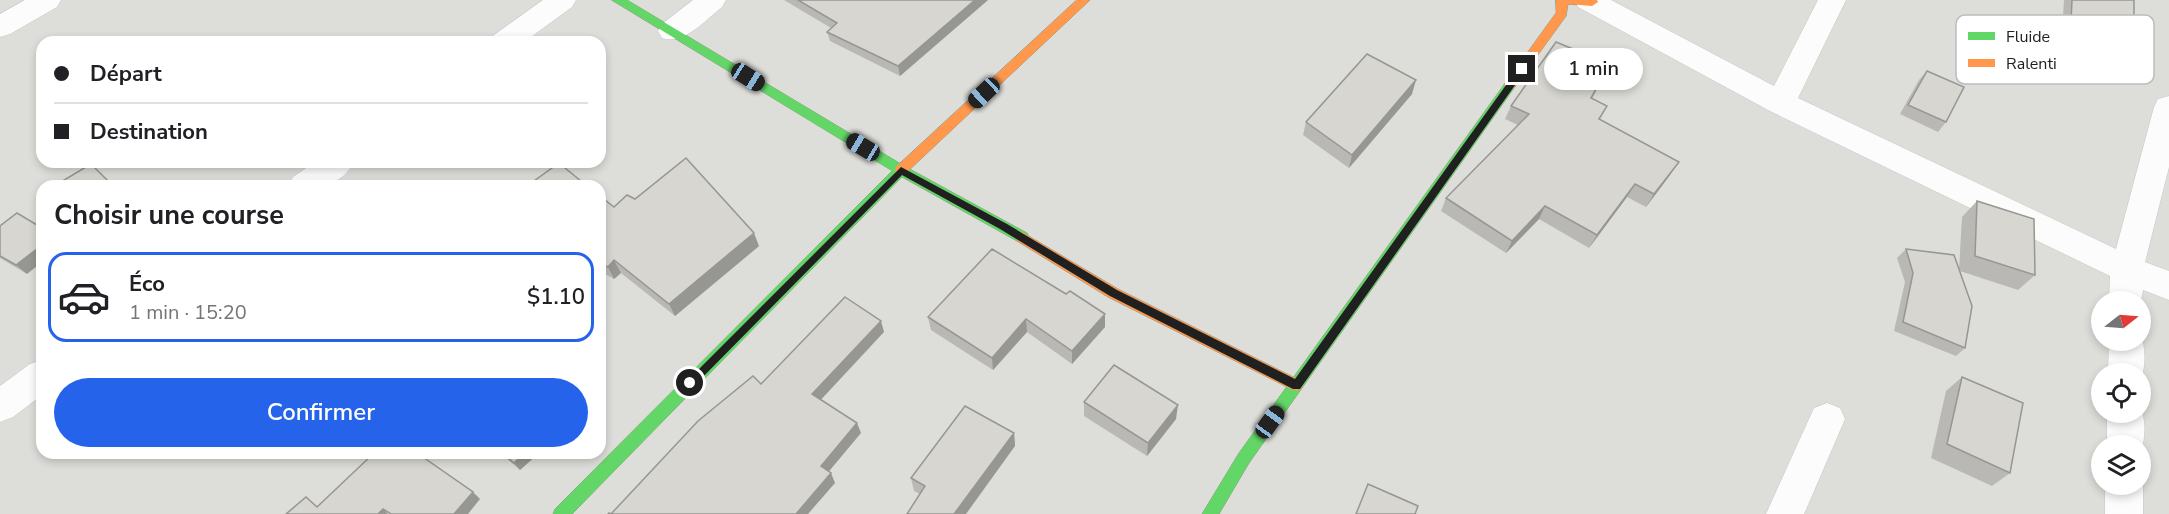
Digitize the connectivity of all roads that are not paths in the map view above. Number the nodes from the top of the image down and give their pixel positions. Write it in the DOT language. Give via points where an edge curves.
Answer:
graph roads {
  1 [pos="47,0"];
  2 [pos="562,0"];
  3 [pos="618,0"];
  4 [pos="712,0"];
  5 [pos="1084,0"];
  6 [pos="1832,0"];
  7 [pos="1590,1"];
  8 [pos="0,27"];
  9 [pos="672,31"];
  10 [pos="512,36"];
  11 [pos="1781,103"];
  12 [pos="2169,107"];
  13 [pos="330,168"];
  14 [pos="901,170"];
  15 [pos="312,180"];
  16 [pos="2127,269"];
  17 [pos="2169,286"];
  18 [pos="2127,291"];
  19 [pos="36,379"];
  20 [pos="1296,385"];
  21 [pos="0,406"];
  22 [pos="1827,419"];
  23 [pos="2124,495"];
  24 [pos="561,514"];
  25 [pos="1210,514"];
  26 [pos="1785,514"];
  27 [pos="2124,514"];
  1 -- 8 [label="street"];
  2 -- 10 [label="street"];
  3 -- 9 [label="street"];
  4 -- 9 [label="street"];
  5 -- 14 [label="street"];
  6 -- 11 [label="street"];
  7 -- 11 [label="street"];
  7 -- 20 [label="street" via="1562,0 1562,13"];
  9 -- 14 [label="street"];
  11 -- 16 [label="street"];
  12 -- 16 [label="street"];
  13 -- 15 [label="street"];
  14 -- 20 [label="street" via="1113,293"];
  14 -- 24 [label="street"];
  16 -- 17 [label="street"];
  16 -- 18 [label="street"];
  19 -- 21 [label="street"];
  20 -- 25 [label="street"];
  22 -- 26 [label="street"];
  23 -- 27 [label="street"];
}
